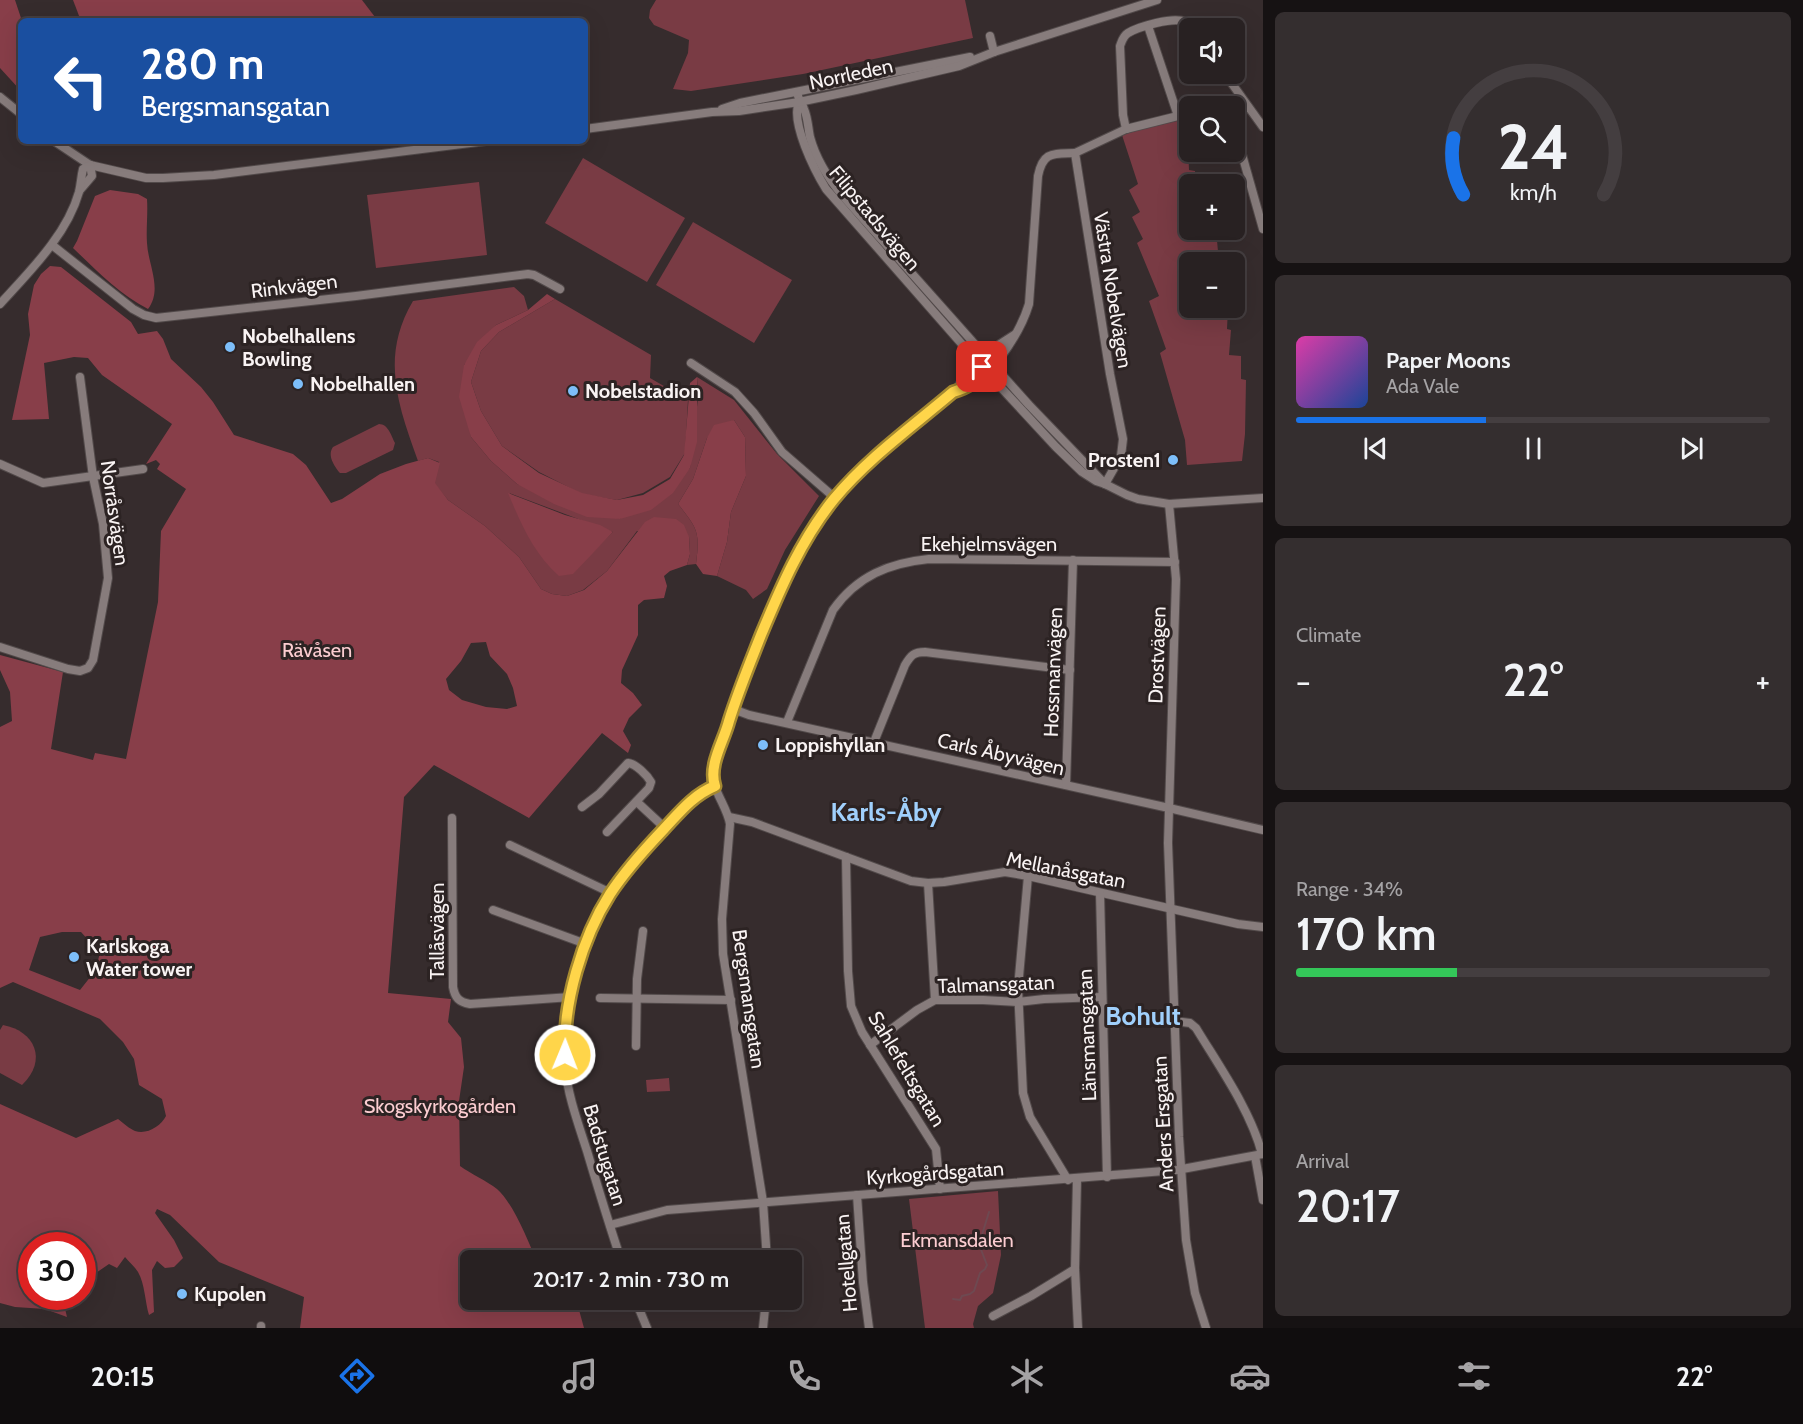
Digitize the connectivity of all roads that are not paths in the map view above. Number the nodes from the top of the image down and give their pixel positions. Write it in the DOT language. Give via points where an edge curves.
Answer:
graph roads {
  1 [pos="1157,0"];
  2 [pos="1179,21"];
  3 [pos="1148,26"];
  4 [pos="990,36"];
  5 [pos="994,52"];
  6 [pos="1232,84"];
  7 [pos="797,92"];
  8 [pos="0,98"];
  9 [pos="799,102"];
  10 [pos="1248,107"];
  11 [pos="1245,109"];
  12 [pos="18,112"];
  13 [pos="712,112"];
  14 [pos="1178,116"];
  15 [pos="1263,127"];
  16 [pos="588,129"];
  17 [pos="1126,129"];
  18 [pos="58,144"];
  19 [pos="461,144"];
  20 [pos="1075,153"];
  21 [pos="1244,162"];
  22 [pos="90,165"];
  23 [pos="1263,230"];
  24 [pos="52,245"];
  25 [pos="560,289"];
  26 [pos="0,304"];
  27 [pos="990,360"];
  28 [pos="691,363"];
  29 [pos="982,367"];
  30 [pos="80,377"];
  31 [pos="0,464"];
  32 [pos="143,469"];
  33 [pos="93,477"];
  34 [pos="1105,484"];
  35 [pos="835,498"];
  36 [pos="1263,498"];
  37 [pos="1169,504"];
  38 [pos="1072,560"];
  39 [pos="1175,562"];
  40 [pos="0,647"];
  41 [pos="1070,670"];
  42 [pos="733,709"];
  43 [pos="787,722"];
  44 [pos="874,742"];
  45 [pos="1066,785"];
  46 [pos="715,786"];
  47 [pos="637,802"];
  48 [pos="582,807"];
  49 [pos="1169,807"];
  50 [pos="729,817"];
  51 [pos="452,818"];
  52 [pos="665,828"];
  53 [pos="1263,830"];
  54 [pos="607,832"];
  55 [pos="510,846"];
  56 [pos="846,857"];
  57 [pos="1028,876"];
  58 [pos="928,883"];
  59 [pos="1100,892"];
  60 [pos="611,893"];
  61 [pos="1171,909"];
  62 [pos="493,910"];
  63 [pos="1263,927"];
  64 [pos="643,931"];
  65 [pos="586,944"];
  66 [pos="571,997"];
  67 [pos="1102,997"];
  68 [pos="600,998"];
  69 [pos="637,999"];
  70 [pos="730,1000"];
  71 [pos="935,1000"];
  72 [pos="1018,1002"];
  73 [pos="1174,1021"];
  74 [pos="870,1045"];
  75 [pos="636,1046"];
  76 [pos="1260,1132"];
  77 [pos="1260,1155"];
  78 [pos="1181,1170"];
  79 [pos="1107,1177"];
  80 [pos="1072,1179"];
  81 [pos="940,1189"];
  82 [pos="857,1195"];
  83 [pos="1263,1200"];
  84 [pos="763,1202"];
  85 [pos="610,1225"];
  86 [pos="618,1250"];
  87 [pos="766,1250"];
  88 [pos="1075,1269"];
  89 [pos="640,1310"];
  90 [pos="765,1310"];
  91 [pos="993,1316"];
  92 [pos="647,1328"];
  93 [pos="763,1328"];
  94 [pos="868,1328"];
  95 [pos="1078,1328"];
  96 [pos="1206,1328"];
  1 -- 5 [label="street, Norrleden"];
  2 -- 3 [label="street"];
  3 -- 14 [label="street"];
  3 -- 17 [label="street" via="1128,33 1120,46"];
  4 -- 5 [label="street"];
  5 -- 7 [label="street, Norrleden"];
  5 -- 9 [label="street, Norrleden" via="959,66"];
  6 -- 10 [label="street"];
  7 -- 9 [label="street"];
  7 -- 13 [label="street, Norrleden"];
  8 -- 12 [label="street"];
  9 -- 13 [label="street, Norrleden"];
  9 -- 27 [label="street, Filipstadsvägen" via="804,107 810,138 832,183"];
  9 -- 29 [label="street, Filipstadsvägen" via="796,108 804,144 826,189"];
  10 -- 11 [label="street"];
  10 -- 15 [label="street"];
  13 -- 16 [label="street, Norrleden"];
  14 -- 17 [label="street"];
  17 -- 20 [label="street"];
  18 -- 22 [label="street"];
  19 -- 22 [label="street" via="180,178 146,178"];
  20 -- 27 [label="street" via="1054,154 1041,164 1026,316 1000,358"];
  20 -- 34 [label="street, Västra Nobelvägen" via="1123,439 1121,456"];
  21 -- 23 [label="street"];
  22 -- 24 [label="street" via="92,176 80,190"];
  24 -- 25 [label="street, Rinkvägen" via="133,309 156,318 528,274"];
  24 -- 26 [label="street"];
  27 -- 29 [label="street, Bergsmansgatan"];
  27 -- 34 [label="street, Filipstadsvägen"];
  28 -- 35 [label="street" via="735,392 782,452"];
  29 -- 34 [label="street, Filipstadsvägen" via="1064,455 1082,472"];
  29 -- 35 [label="street, Bergsmansgatan" via="968,372 953,392"];
  30 -- 33 [label="street, Norråsvägen"];
  31 -- 33 [label="street" via="43,483"];
  32 -- 33 [label="street"];
  33 -- 40 [label="street, Norråsvägen" via="108,578 93,660 80,671"];
  34 -- 37 [label="street, Filipstadsvägen" via="1138,499"];
  35 -- 42 [label="street, Bergsmansgatan" via="792,563"];
  36 -- 37 [label="street, Filipstadsvägen"];
  37 -- 39 [label="street, Drostvägen"];
  38 -- 39 [label="street, Ekehjelmsvägen"];
  38 -- 41 [label="street, Hossmanvägen"];
  38 -- 43 [label="street, Ekehjelmsvägen" via="929,559 879,570 852,588 833,610"];
  39 -- 49 [label="street, Drostvägen"];
  41 -- 44 [label="street" via="917,652 905,665"];
  41 -- 45 [label="street, Hossmanvägen"];
  42 -- 43 [label="street, Carls Åbyvägen"];
  42 -- 46 [label="street, Bergsmansgatan" via="713,771"];
  43 -- 44 [label="street, Carls Åbyvägen"];
  44 -- 45 [label="street, Carls Åbyvägen"];
  45 -- 49 [label="street, Carls Åbyvägen"];
  46 -- 50 [label="street, Bergsmansgatan"];
  46 -- 52 [label="street, Badstugatan" via="694,798"];
  47 -- 48 [label="street" via="651,782 628,763"];
  47 -- 52 [label="street"];
  47 -- 54 [label="street"];
  49 -- 53 [label="street, Carls Åbyvägen"];
  49 -- 61 [label="street, Anders Ersgatan"];
  50 -- 56 [label="street, Mellanåsgatan"];
  50 -- 70 [label="street, Bergsmansgatan" via="722,935"];
  51 -- 66 [label="street, Tallåsvägen" via="455,996 470,1004"];
  52 -- 60 [label="street, Badstugatan"];
  55 -- 60 [label="street"];
  56 -- 58 [label="street, Mellanåsgatan" via="899,877"];
  56 -- 74 [label="street, Sahlefeltsgatan" via="848,992 856,1020"];
  57 -- 58 [label="street, Mellanåsgatan" via="1005,872"];
  57 -- 59 [label="street, Mellanåsgatan"];
  57 -- 72 [label="street"];
  58 -- 71 [label="street"];
  59 -- 61 [label="street, Mellanåsgatan"];
  59 -- 67 [label="street, Länsmansgatan"];
  60 -- 65 [label="street, Badstugatan"];
  61 -- 63 [label="street, Mellanåsgatan"];
  61 -- 73 [label="street, Anders Ersgatan"];
  62 -- 65 [label="street"];
  64 -- 69 [label="street"];
  65 -- 66 [label="street, Badstugatan"];
  66 -- 85 [label="street, Badstugatan" via="564,1043 568,1089"];
  67 -- 72 [label="street, Talmansgatan"];
  67 -- 79 [label="street, Länsmansgatan"];
  68 -- 69 [label="street"];
  69 -- 70 [label="street"];
  69 -- 75 [label="street"];
  70 -- 84 [label="street, Bergsmansgatan"];
  71 -- 72 [label="street, Talmansgatan"];
  71 -- 74 [label="street, Talmansgatan"];
  72 -- 80 [label="street" via="1026,1104 1037,1130"];
  73 -- 76 [label="street" via="1196,1028"];
  73 -- 78 [label="street, Anders Ersgatan"];
  74 -- 81 [label="street, Sahlefeltsgatan" via="936,1149"];
  76 -- 77 [label="street"];
  77 -- 78 [label="street, Kyrkogårdsgatan"];
  77 -- 83 [label="street"];
  78 -- 79 [label="street, Kyrkogårdsgatan"];
  78 -- 96 [label="street, Anders Ersgatan" via="1191,1272"];
  79 -- 80 [label="street, Kyrkogårdsgatan"];
  80 -- 81 [label="street, Kyrkogårdsgatan"];
  80 -- 88 [label="street"];
  81 -- 82 [label="street, Kyrkogårdsgatan"];
  82 -- 84 [label="street, Kyrkogårdsgatan"];
  82 -- 94 [label="street, Hotellgatan"];
  84 -- 85 [label="street, Kyrkogårdsgatan" via="667,1210"];
  84 -- 87 [label="street, Bergsmansgatan"];
  85 -- 86 [label="street, Badstugatan"];
  88 -- 91 [label="street"];
  88 -- 95 [label="street"];
  89 -- 92 [label="street"];
  90 -- 93 [label="street"];
}
